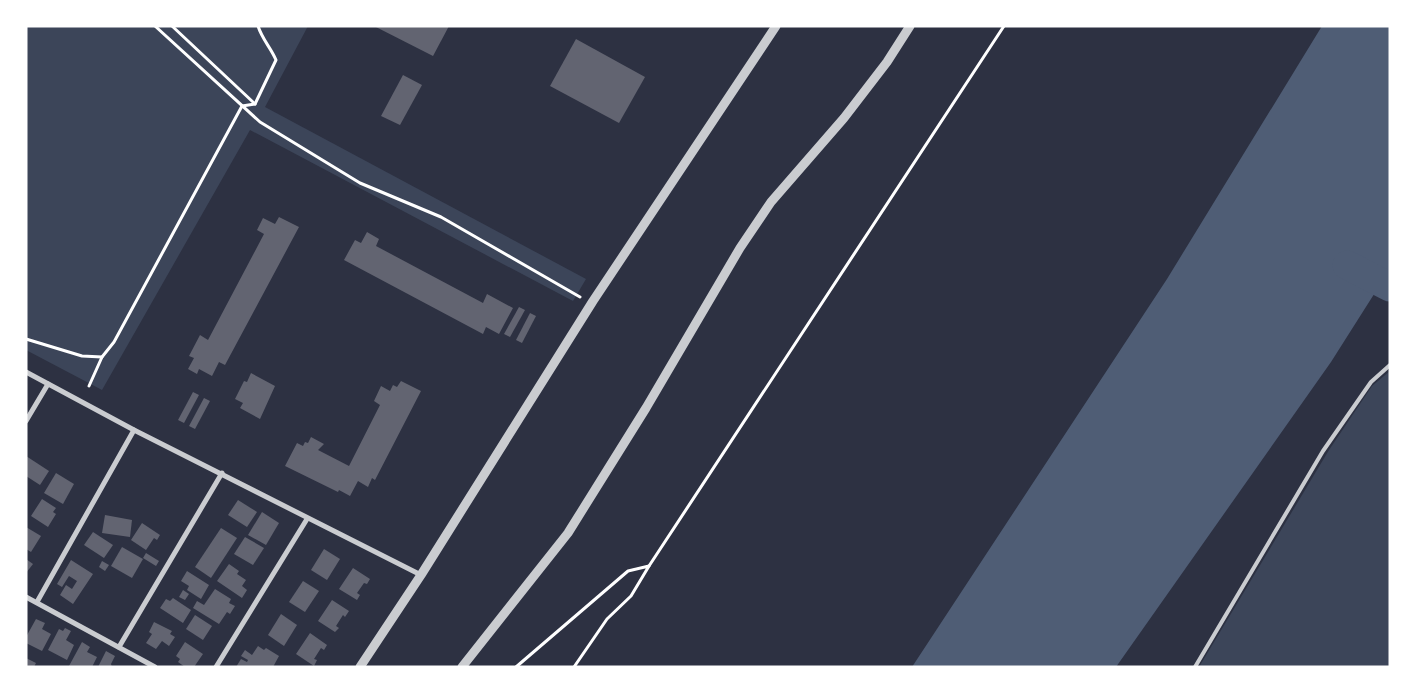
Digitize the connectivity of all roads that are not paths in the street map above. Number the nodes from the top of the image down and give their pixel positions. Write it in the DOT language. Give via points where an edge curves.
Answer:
graph roads {
  1 [pos="776,26"];
  2 [pos="910,26"];
  3 [pos="1390,365"];
  4 [pos="26,372"];
  5 [pos="48,384"];
  6 [pos="26,421"];
  7 [pos="134,430"];
  8 [pos="222,473"];
  9 [pos="307,519"];
  10 [pos="421,575"];
  11 [pos="26,597"];
  12 [pos="37,602"];
  13 [pos="119,647"];
  14 [pos="155,667"];
  15 [pos="216,667"];
  16 [pos="360,667"];
  17 [pos="462,667"];
  18 [pos="1195,667"];
  1 -- 10 [label="street" via="593,302"];
  2 -- 17 [label="street" via="844,118 771,202 568,533"];
  3 -- 18 [label="lane" via="1370,382 1323,450"];
  4 -- 5 [label="street"];
  5 -- 6 [label="street"];
  5 -- 7 [label="street"];
  7 -- 8 [label="street"];
  7 -- 12 [label="street"];
  8 -- 9 [label="street"];
  8 -- 13 [label="street"];
  9 -- 10 [label="street"];
  9 -- 15 [label="street"];
  10 -- 16 [label="street"];
  11 -- 12 [label="street"];
  12 -- 13 [label="street"];
  13 -- 14 [label="street"];
}
